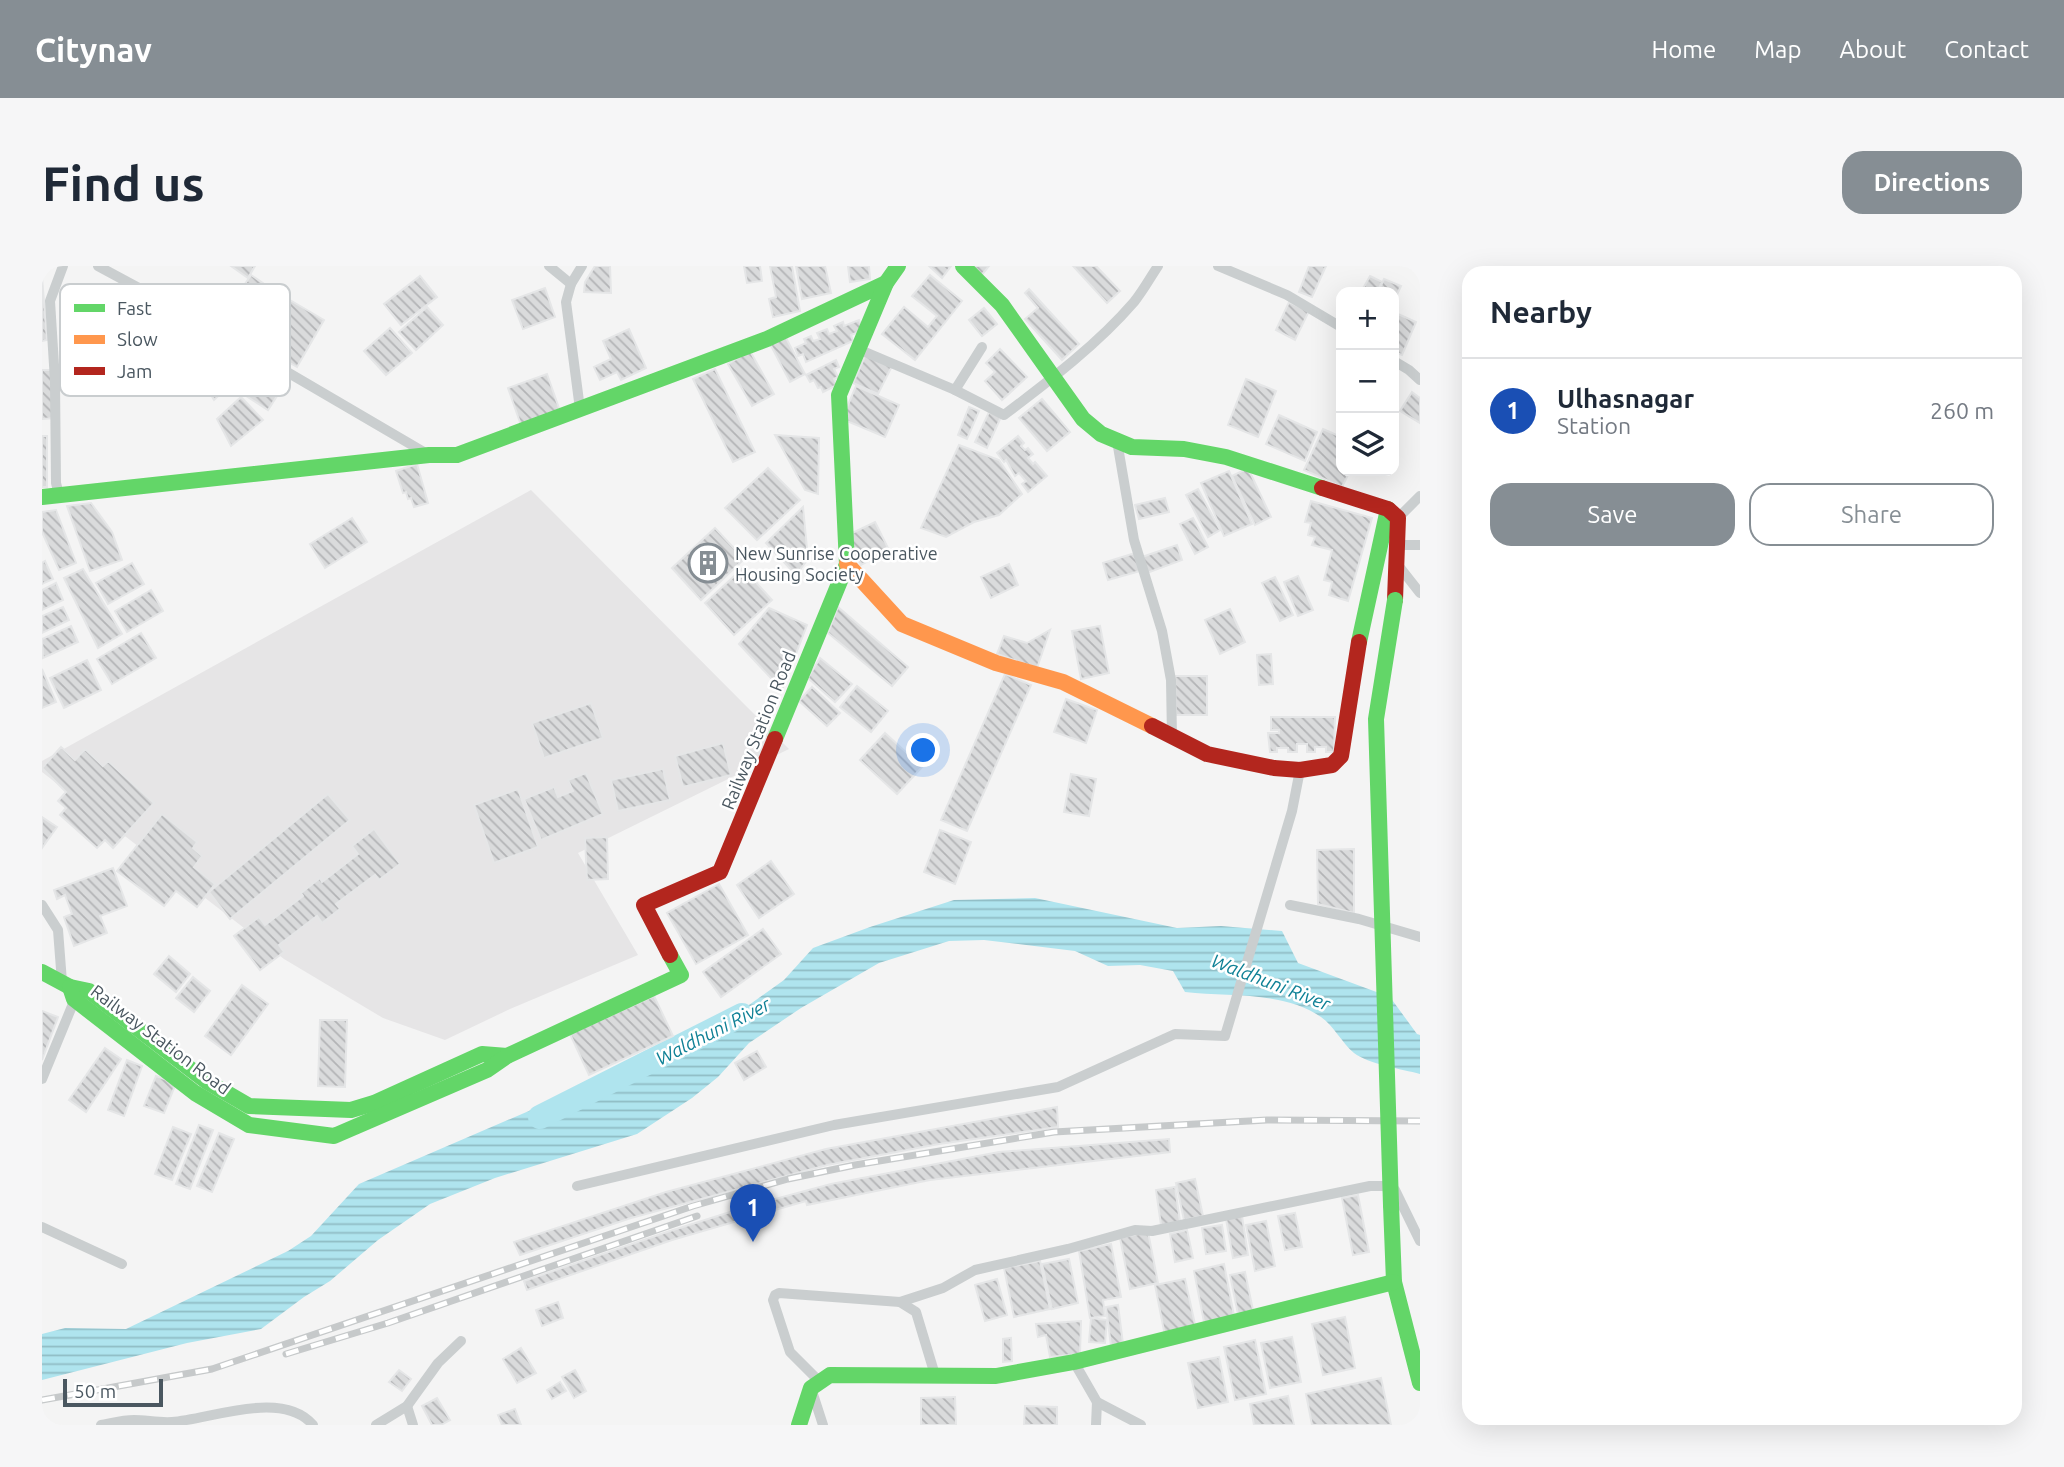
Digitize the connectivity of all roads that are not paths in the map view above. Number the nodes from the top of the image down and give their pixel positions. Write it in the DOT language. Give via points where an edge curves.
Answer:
graph roads {
  1 [pos="63,266"];
  2 [pos="98,266"];
  3 [pos="549,266"];
  4 [pos="582,266"];
  5 [pos="898,266"];
  6 [pos="963,266"];
  7 [pos="1158,266"];
  8 [pos="1218,266"];
  9 [pos="886,283"];
  10 [pos="131,284"];
  11 [pos="571,284"];
  12 [pos="1336,324"];
  13 [pos="982,347"];
  14 [pos="858,349"];
  15 [pos="1399,364"];
  16 [pos="290,374"];
  17 [pos="1054,377"];
  18 [pos="1420,380"];
  19 [pos="955,390"];
  20 [pos="580,409"];
  21 [pos="1117,441"];
  22 [pos="429,455"];
  23 [pos="59,495"];
  24 [pos="1420,496"];
  25 [pos="42,497"];
  26 [pos="1393,514"];
  27 [pos="1398,545"];
  28 [pos="1420,545"];
  29 [pos="847,564"];
  30 [pos="1398,565"];
  31 [pos="1420,593"];
  32 [pos="1172,738"];
  33 [pos="1300,770"];
  34 [pos="42,905"];
  35 [pos="1290,905"];
  36 [pos="1420,937"];
  37 [pos="42,972"];
  38 [pos="72,989"];
  39 [pos="508,1056"];
  40 [pos="42,1079"];
  41 [pos="578,1186"];
  42 [pos="42,1227"];
  43 [pos="1420,1241"];
  44 [pos="122,1264"];
  45 [pos="1394,1282"];
  46 [pos="900,1302"];
  47 [pos="461,1341"];
  48 [pos="1074,1362"];
  49 [pos="934,1375"];
  50 [pos="1420,1383"];
  51 [pos="816,1385"];
  52 [pos="1097,1402"];
  53 [pos="407,1406"];
  54 [pos="101,1425"];
  55 [pos="313,1425"];
  56 [pos="376,1425"];
  57 [pos="413,1425"];
  58 [pos="799,1425"];
  59 [pos="823,1425"];
  60 [pos="1096,1425"];
  61 [pos="1141,1425"];
  1 -- 23 [label="street" via="50,301"];
  2 -- 10 [label="street"];
  3 -- 11 [label="street"];
  4 -- 11 [label="street"];
  5 -- 9 [label="street, Railway Station Road"];
  6 -- 17 [label="street" via="1002,305"];
  7 -- 17 [label="street" via="1135,301"];
  8 -- 12 [label="street" via="1286,295"];
  9 -- 14 [label="street, Railway Station Road"];
  9 -- 20 [label="street" via="767,340"];
  11 -- 20 [label="street" via="566,302"];
  13 -- 19 [label="street"];
  14 -- 19 [label="street"];
  14 -- 29 [label="street, Railway Station Road" via="839,395"];
  15 -- 18 [label="street"];
  16 -- 22 [label="street"];
  17 -- 19 [label="street" via="1004,415"];
  17 -- 21 [label="street" via="1083,419"];
  20 -- 22 [label="street" via="457,455"];
  21 -- 26 [label="street" via="1132,447 1226,457"];
  21 -- 32 [label="street" via="1134,540 1162,631 1171,680"];
  22 -- 23 [label="street"];
  23 -- 25 [label="street"];
  24 -- 26 [label="street"];
  26 -- 27 [label="street"];
  26 -- 33 [label="street" via="1354,665 1341,756 1332,765"];
  27 -- 28 [label="street"];
  27 -- 30 [label="street"];
  29 -- 32 [label="street" via="902,624 996,663 1063,682"];
  29 -- 39 [label="street, Railway Station Road" via="720,872 644,905 681,975"];
  30 -- 31 [label="street"];
  30 -- 45 [label="street, bridge" via="1377,719"];
  32 -- 33 [label="street" via="1207,754"];
  33 -- 41 [label="street" via="1225,1036 1175,1034 1058,1087 834,1125"];
  34 -- 38 [label="street" via="58,930"];
  35 -- 36 [label="street"];
  37 -- 38 [label="street, Railway Station Road"];
  38 -- 39 [label="street, Railway Station Road" via="89,990 206,1081 249,1106 351,1110 482,1054"];
  38 -- 39 [label="street, Railway Station Road" via="195,1093 249,1125 334,1136 487,1070"];
  38 -- 40 [label="street"];
  42 -- 44 [label="street"];
  43 -- 46 [label="street" via="1395,1190 1370,1186 1152,1231 1135,1230 975,1270 943,1288"];
  45 -- 48 [label="street"];
  45 -- 50 [label="street"];
  46 -- 49 [label="street" via="916,1312"];
  46 -- 51 [label="street" via="775,1295 790,1352"];
  47 -- 53 [label="street" via="438,1363"];
  48 -- 49 [label="street" via="996,1376"];
  48 -- 52 [label="street"];
  49 -- 51 [label="street" via="830,1375"];
  51 -- 58 [label="street"];
  51 -- 59 [label="street"];
  52 -- 60 [label="street"];
  52 -- 61 [label="street"];
  53 -- 56 [label="street"];
  53 -- 57 [label="street"];
  54 -- 55 [label="street" via="130,1420 172,1422 275,1407 307,1417"];
}
